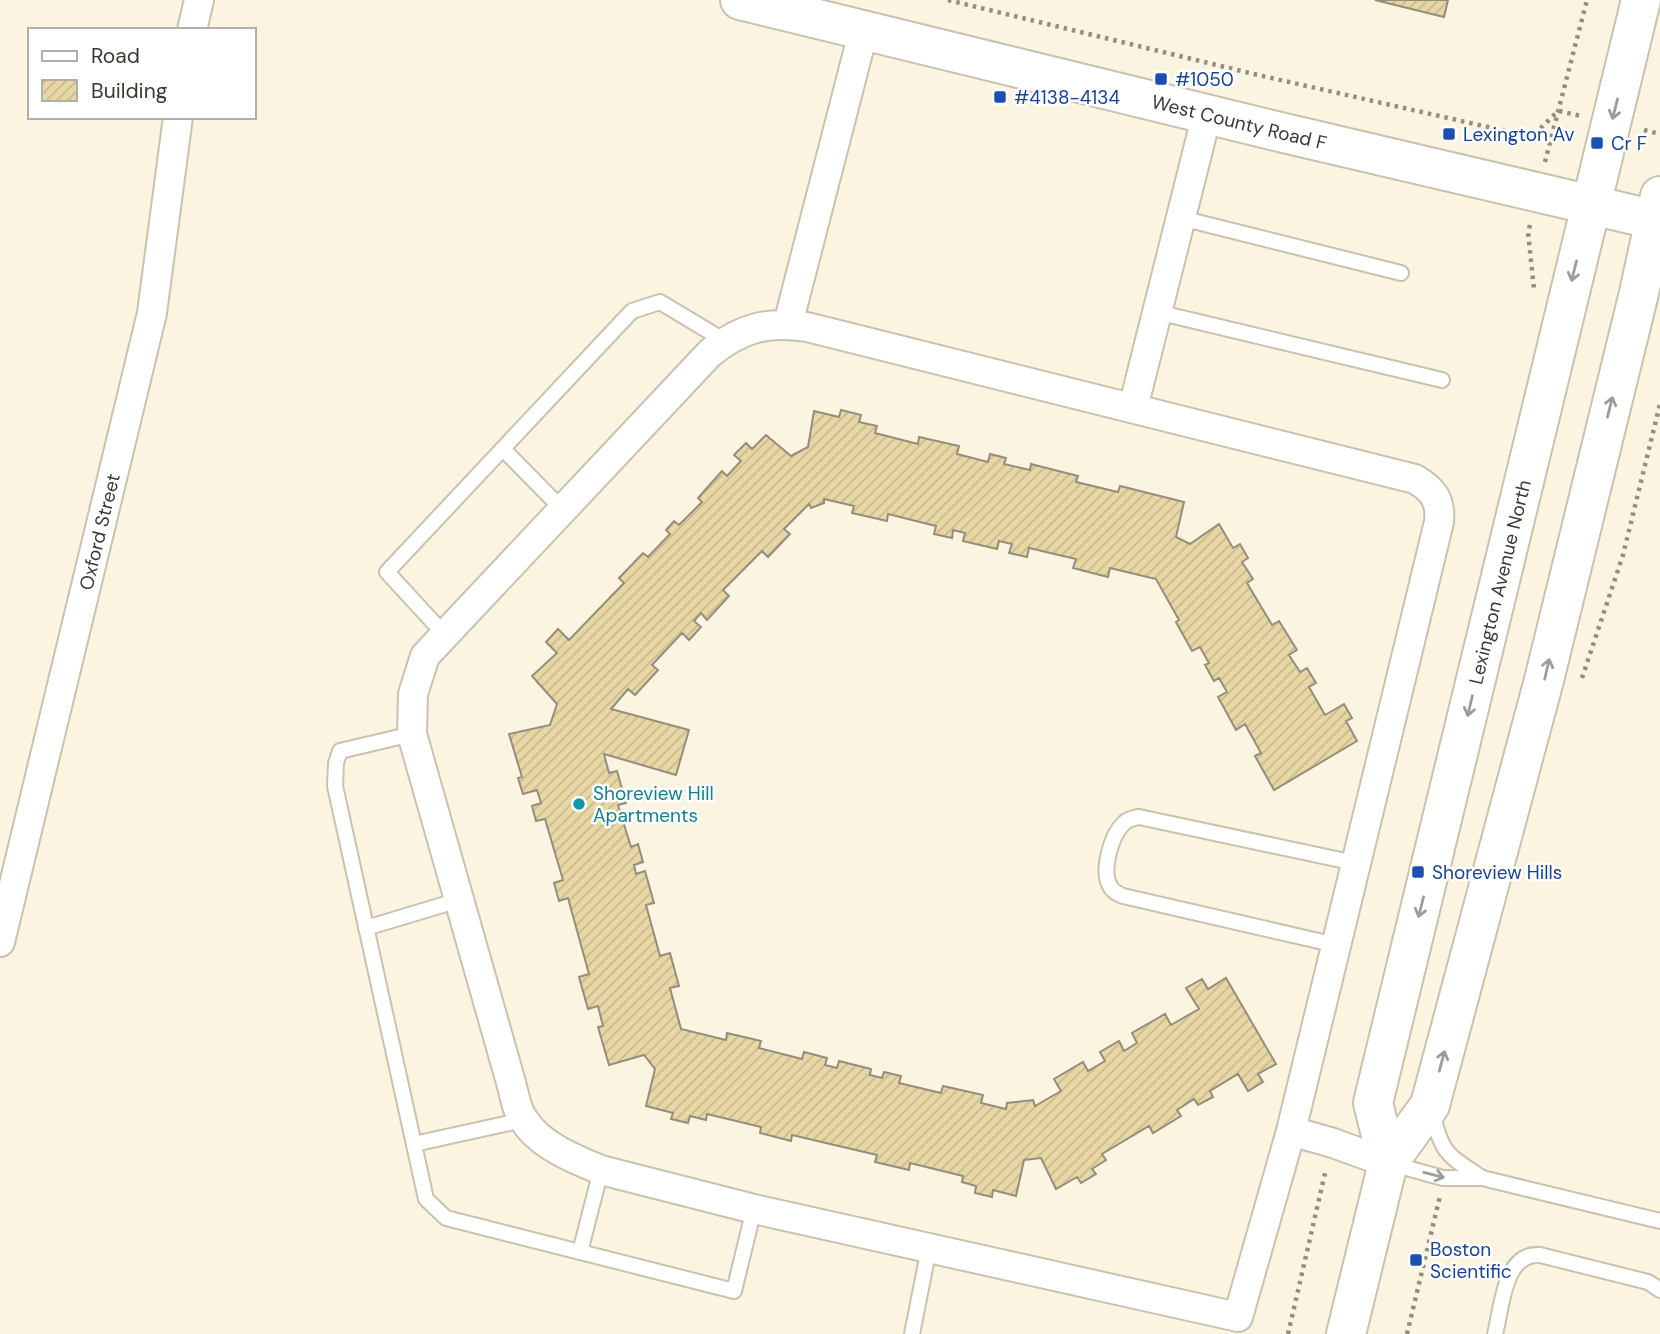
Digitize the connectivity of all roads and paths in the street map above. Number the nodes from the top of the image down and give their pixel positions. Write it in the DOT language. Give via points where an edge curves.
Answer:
graph roads {
  1 [pos="199,0"];
  2 [pos="740,0"];
  3 [pos="948,0"];
  4 [pos="1587,0"];
  5 [pos="1642,0"];
  6 [pos="192,28"];
  7 [pos="864,29"];
  8 [pos="1207,114"];
  9 [pos="178,119"];
  10 [pos="1591,205"];
  11 [pos="1658,212"];
  12 [pos="1181,218"];
  13 [pos="1401,273"];
  14 [pos="1157,312"];
  15 [pos="788,324"];
  16 [pos="725,341"];
  17 [pos="1442,380"];
  18 [pos="1132,408"];
  19 [pos="503,449"];
  20 [pos="562,509"];
  21 [pos="444,634"];
  22 [pos="412,734"];
  23 [pos="1355,863"];
  24 [pos="459,900"];
  25 [pos="366,928"];
  26 [pos="0,942"];
  27 [pos="1336,945"];
  28 [pos="1430,1105"];
  29 [pos="523,1120"];
  30 [pos="1291,1131"];
  31 [pos="414,1144"];
  32 [pos="1388,1163"];
  33 [pos="601,1170"];
  34 [pos="1482,1178"];
  35 [pos="1438,1207"];
  36 [pos="754,1209"];
  37 [pos="1660,1221"];
  38 [pos="929,1248"];
  39 [pos="580,1252"];
  40 [pos="1660,1290"];
  41 [pos="1236,1326"];
  42 [pos="912,1334"];
  43 [pos="1346,1334"];
  44 [pos="1407,1334"];
  45 [pos="1495,1334"];
  1 -- 6 [label="street"];
  2 -- 7 [label="main road, West County Road F"];
  3 -- 4 [label="path" via="1532,137 1558,110"];
  5 -- 10 [label="main road, Lexington Avenue North, one-way"];
  7 -- 8 [label="main road, West County Road F"];
  7 -- 15 [label="street"];
  8 -- 10 [label="main road, West County Road F"];
  8 -- 12 [label="street"];
  9 -- 26 [label="street, Oxford Street" via="152,313"];
  10 -- 11 [label="main road, West County Road F"];
  10 -- 32 [label="main road, Lexington Avenue North, one-way" via="1373,1103"];
  28 -- 11 [label="main road, Lexington Avenue North, one-way" via="1541,693"];
  12 -- 13 [label="lane"];
  12 -- 14 [label="street"];
  14 -- 17 [label="lane"];
  14 -- 18 [label="street"];
  15 -- 16 [label="street" via="768,324"];
  15 -- 18 [label="street"];
  16 -- 19 [label="lane" via="660,302 632,311"];
  16 -- 20 [label="street"];
  18 -- 23 [label="street" via="1415,480 1435,494 1439,522"];
  19 -- 20 [label="lane"];
  19 -- 21 [label="lane" via="387,572"];
  20 -- 21 [label="street"];
  21 -- 22 [label="street" via="425,656 413,694"];
  22 -- 24 [label="street"];
  22 -- 25 [label="lane" via="340,751 336,763 335,786"];
  23 -- 27 [label="street"];
  23 -- 27 [label="lane" via="1139,817 1130,818 1119,829 1111,852 1107,879 1123,896"];
  24 -- 25 [label="lane"];
  24 -- 29 [label="street"];
  25 -- 31 [label="lane"];
  27 -- 30 [label="street"];
  28 -- 32 [label="main road, Lexington Avenue North"];
  28 -- 34 [label="lane" via="1448,1155"];
  29 -- 31 [label="lane"];
  29 -- 33 [label="street" via="547,1143"];
  30 -- 32 [label="street"];
  30 -- 41 [label="street"];
  31 -- 39 [label="lane" via="426,1199 446,1218"];
  32 -- 34 [label="lane, one-way" via="1443,1178"];
  32 -- 43 [label="main road, Lexington Avenue North"];
  33 -- 36 [label="street"];
  33 -- 39 [label="lane"];
  34 -- 37 [label="lane"];
  35 -- 44 [label="path"];
  36 -- 38 [label="street"];
  36 -- 39 [label="lane" via="734,1291"];
  38 -- 41 [label="street"];
  38 -- 42 [label="lane"];
  40 -- 45 [label="lane" via="1648,1282 1527,1255 1512,1268"];
}
